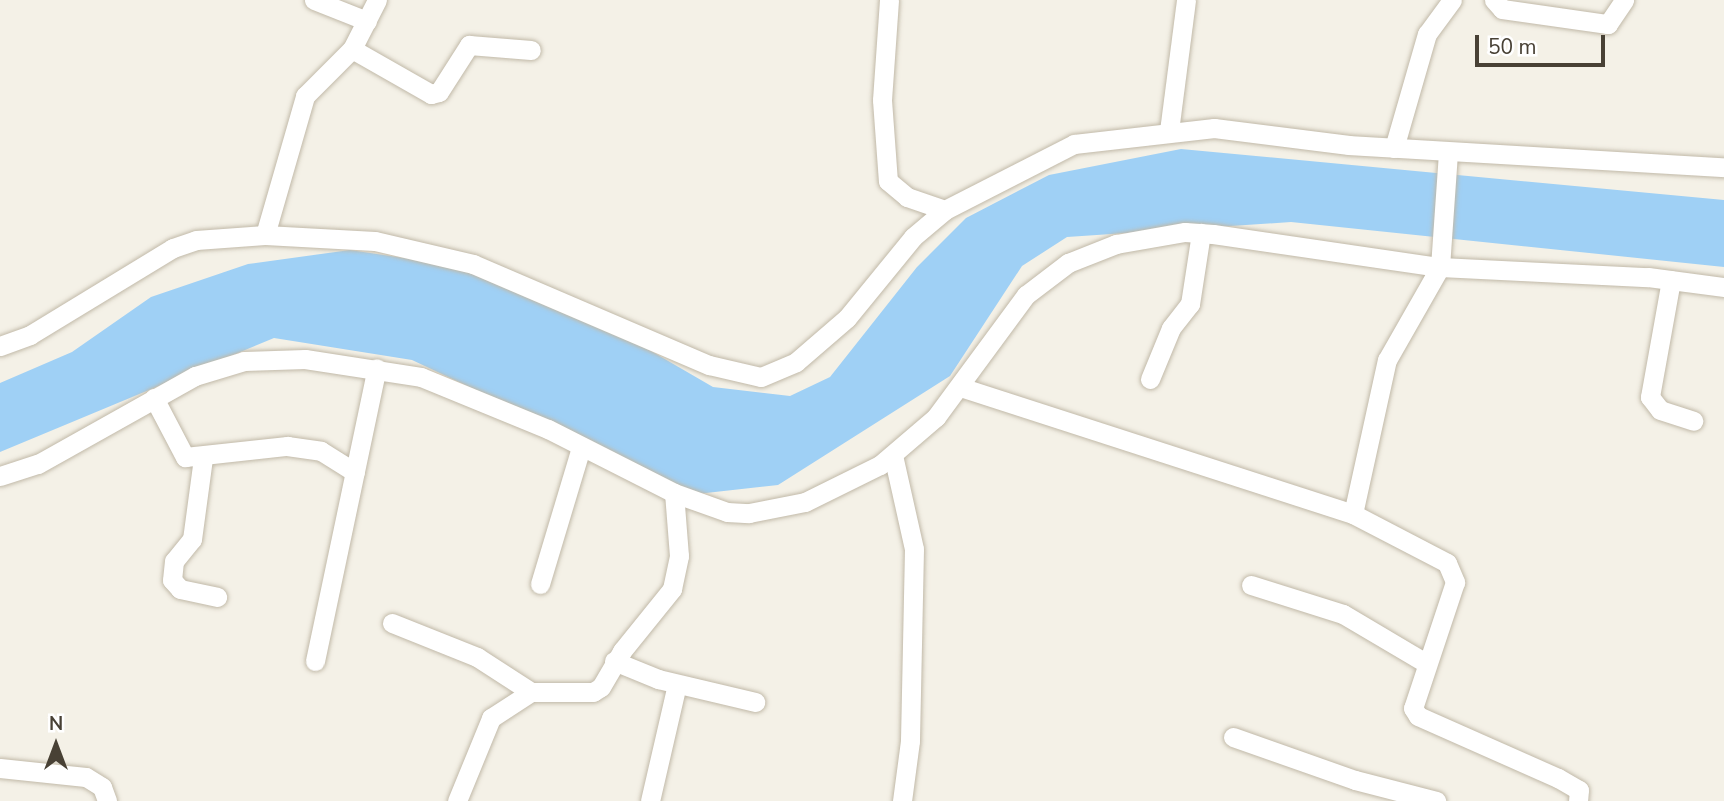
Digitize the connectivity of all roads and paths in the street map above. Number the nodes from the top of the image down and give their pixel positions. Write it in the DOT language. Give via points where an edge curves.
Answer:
graph roads {
  1 [pos="314,0"];
  2 [pos="377,0"];
  3 [pos="889,0"];
  4 [pos="1186,0"];
  5 [pos="1452,0"];
  6 [pos="1494,0"];
  7 [pos="1624,0"];
  8 [pos="367,21"];
  9 [pos="352,49"];
  10 [pos="531,50"];
  11 [pos="1169,131"];
  12 [pos="1394,148"];
  13 [pos="1448,158"];
  14 [pos="1724,167"];
  15 [pos="945,210"];
  16 [pos="1200,233"];
  17 [pos="265,235"];
  18 [pos="1440,263"];
  19 [pos="1671,280"];
  20 [pos="1724,287"];
  21 [pos="0,346"];
  22 [pos="377,368"];
  23 [pos="1150,379"];
  24 [pos="960,387"];
  25 [pos="153,398"];
  26 [pos="1693,421"];
  27 [pos="581,447"];
  28 [pos="894,455"];
  29 [pos="202,458"];
  30 [pos="355,472"];
  31 [pos="0,476"];
  32 [pos="674,493"];
  33 [pos="1353,514"];
  34 [pos="540,584"];
  35 [pos="1251,585"];
  36 [pos="217,597"];
  37 [pos="392,623"];
  38 [pos="315,661"];
  39 [pos="614,661"];
  40 [pos="1426,663"];
  41 [pos="677,684"];
  42 [pos="531,692"];
  43 [pos="755,702"];
  44 [pos="1233,737"];
  45 [pos="0,768"];
  46 [pos="107,801"];
  47 [pos="457,801"];
  48 [pos="650,801"];
  49 [pos="902,801"];
  50 [pos="1436,801"];
  51 [pos="1578,801"];
  1 -- 8 [label="street"];
  2 -- 8 [label="street"];
  3 -- 15 [label="street" via="882,100 888,181 907,197"];
  4 -- 11 [label="street"];
  5 -- 12 [label="street" via="1427,34"];
  6 -- 7 [label="street" via="1502,9 1608,23"];
  8 -- 9 [label="street"];
  9 -- 10 [label="street" via="431,94 439,92 469,45"];
  9 -- 17 [label="street" via="305,96"];
  11 -- 12 [label="street" via="1260,131"];
  11 -- 15 [label="street" via="1054,150"];
  12 -- 13 [label="street"];
  13 -- 14 [label="street"];
  13 -- 18 [label="street"];
  15 -- 17 [label="street" via="914,237 847,318 796,362 761,377 709,365 473,264 375,241"];
  16 -- 18 [label="street"];
  16 -- 23 [label="street" via="1190,304 1171,328"];
  16 -- 24 [label="street" via="1116,244 1068,263 1026,295"];
  17 -- 21 [label="street" via="196,240 173,248 30,335"];
  18 -- 19 [label="street"];
  18 -- 33 [label="street" via="1387,360"];
  19 -- 20 [label="street"];
  19 -- 26 [label="street" via="1650,397 1660,410"];
  22 -- 25 [label="street" via="305,359 244,361 195,376"];
  22 -- 27 [label="street" via="421,377 489,403"];
  22 -- 30 [label="street"];
  24 -- 28 [label="street" via="936,417"];
  24 -- 33 [label="street"];
  25 -- 29 [label="street" via="178,451"];
  25 -- 31 [label="street" via="38,464"];
  27 -- 32 [label="street"];
  27 -- 34 [label="street"];
  28 -- 32 [label="street" via="838,487 771,510 727,512"];
  28 -- 49 [label="street" via="914,549 910,741"];
  29 -- 30 [label="street" via="287,446 321,451"];
  29 -- 36 [label="street" via="192,539 174,561 172,580 180,589"];
  30 -- 38 [label="street"];
  32 -- 39 [label="street" via="677,578"];
  33 -- 40 [label="street" via="1453,568 1455,582"];
  35 -- 40 [label="street" via="1343,614"];
  37 -- 42 [label="street" via="477,657"];
  39 -- 41 [label="street"];
  39 -- 42 [label="street" via="593,692"];
  40 -- 51 [label="street" via="1413,701 1418,716 1558,778 1578,790"];
  41 -- 43 [label="street"];
  41 -- 48 [label="street"];
  42 -- 47 [label="street" via="491,718"];
  44 -- 50 [label="street" via="1356,780"];
  45 -- 46 [label="street" via="96,780"];
}
